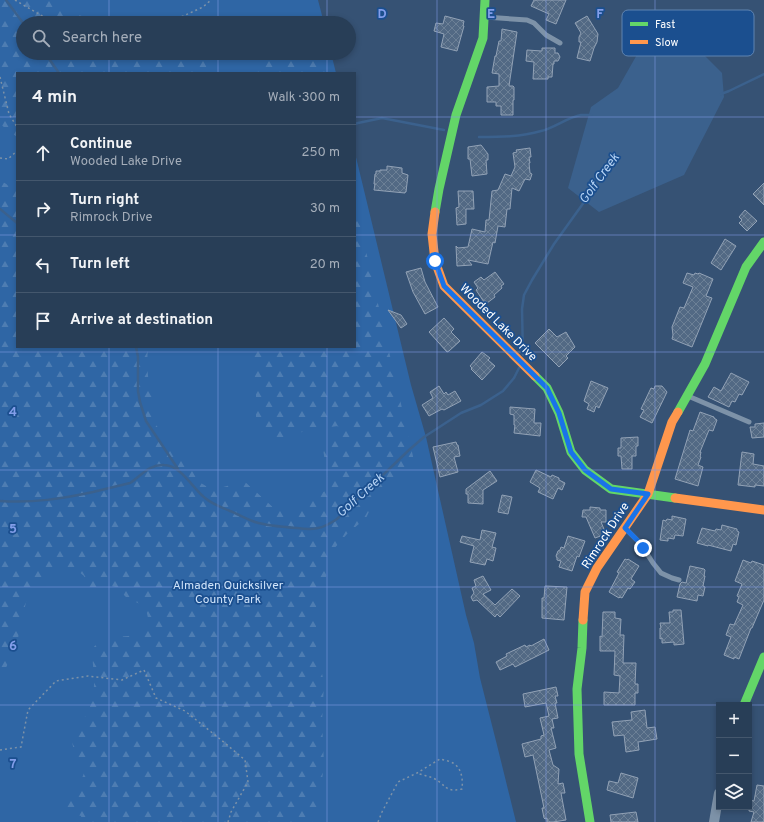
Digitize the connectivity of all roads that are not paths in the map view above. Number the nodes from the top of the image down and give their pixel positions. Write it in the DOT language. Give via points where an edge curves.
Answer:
graph roads {
  1 [pos="485,0"];
  2 [pos="484,17"];
  3 [pos="560,43"];
  4 [pos="764,242"];
  5 [pos="687,396"];
  6 [pos="749,422"];
  7 [pos="648,494"];
  8 [pos="764,510"];
  9 [pos="625,528"];
  10 [pos="679,580"];
  11 [pos="764,657"];
  12 [pos="745,702"];
  13 [pos="716,810"];
  14 [pos="590,822"];
  15 [pos="714,822"];
  1 -- 2 [label="street, Wooded Lake Drive"];
  2 -- 3 [label="lane" via="527,20"];
  2 -- 7 [label="street, Wooded Lake Drive" via="482,38 456,115 439,189 432,234 435,261 444,286 547,388 559,413 571,452 585,470 611,489"];
  4 -- 5 [label="street, Rimrock Drive" via="746,267 705,364"];
  5 -- 6 [label="lane"];
  5 -- 7 [label="street, Rimrock Drive" via="672,422"];
  7 -- 8 [label="street, Wooded Lake Drive"];
  7 -- 9 [label="street, Rimrock Drive"];
  9 -- 10 [label="lane" via="640,543 661,573"];
  9 -- 14 [label="street, Rimrock Drive" via="597,568 585,592 577,689 579,754"];
  11 -- 12 [label="street"];
  13 -- 15 [label="street"];
}
